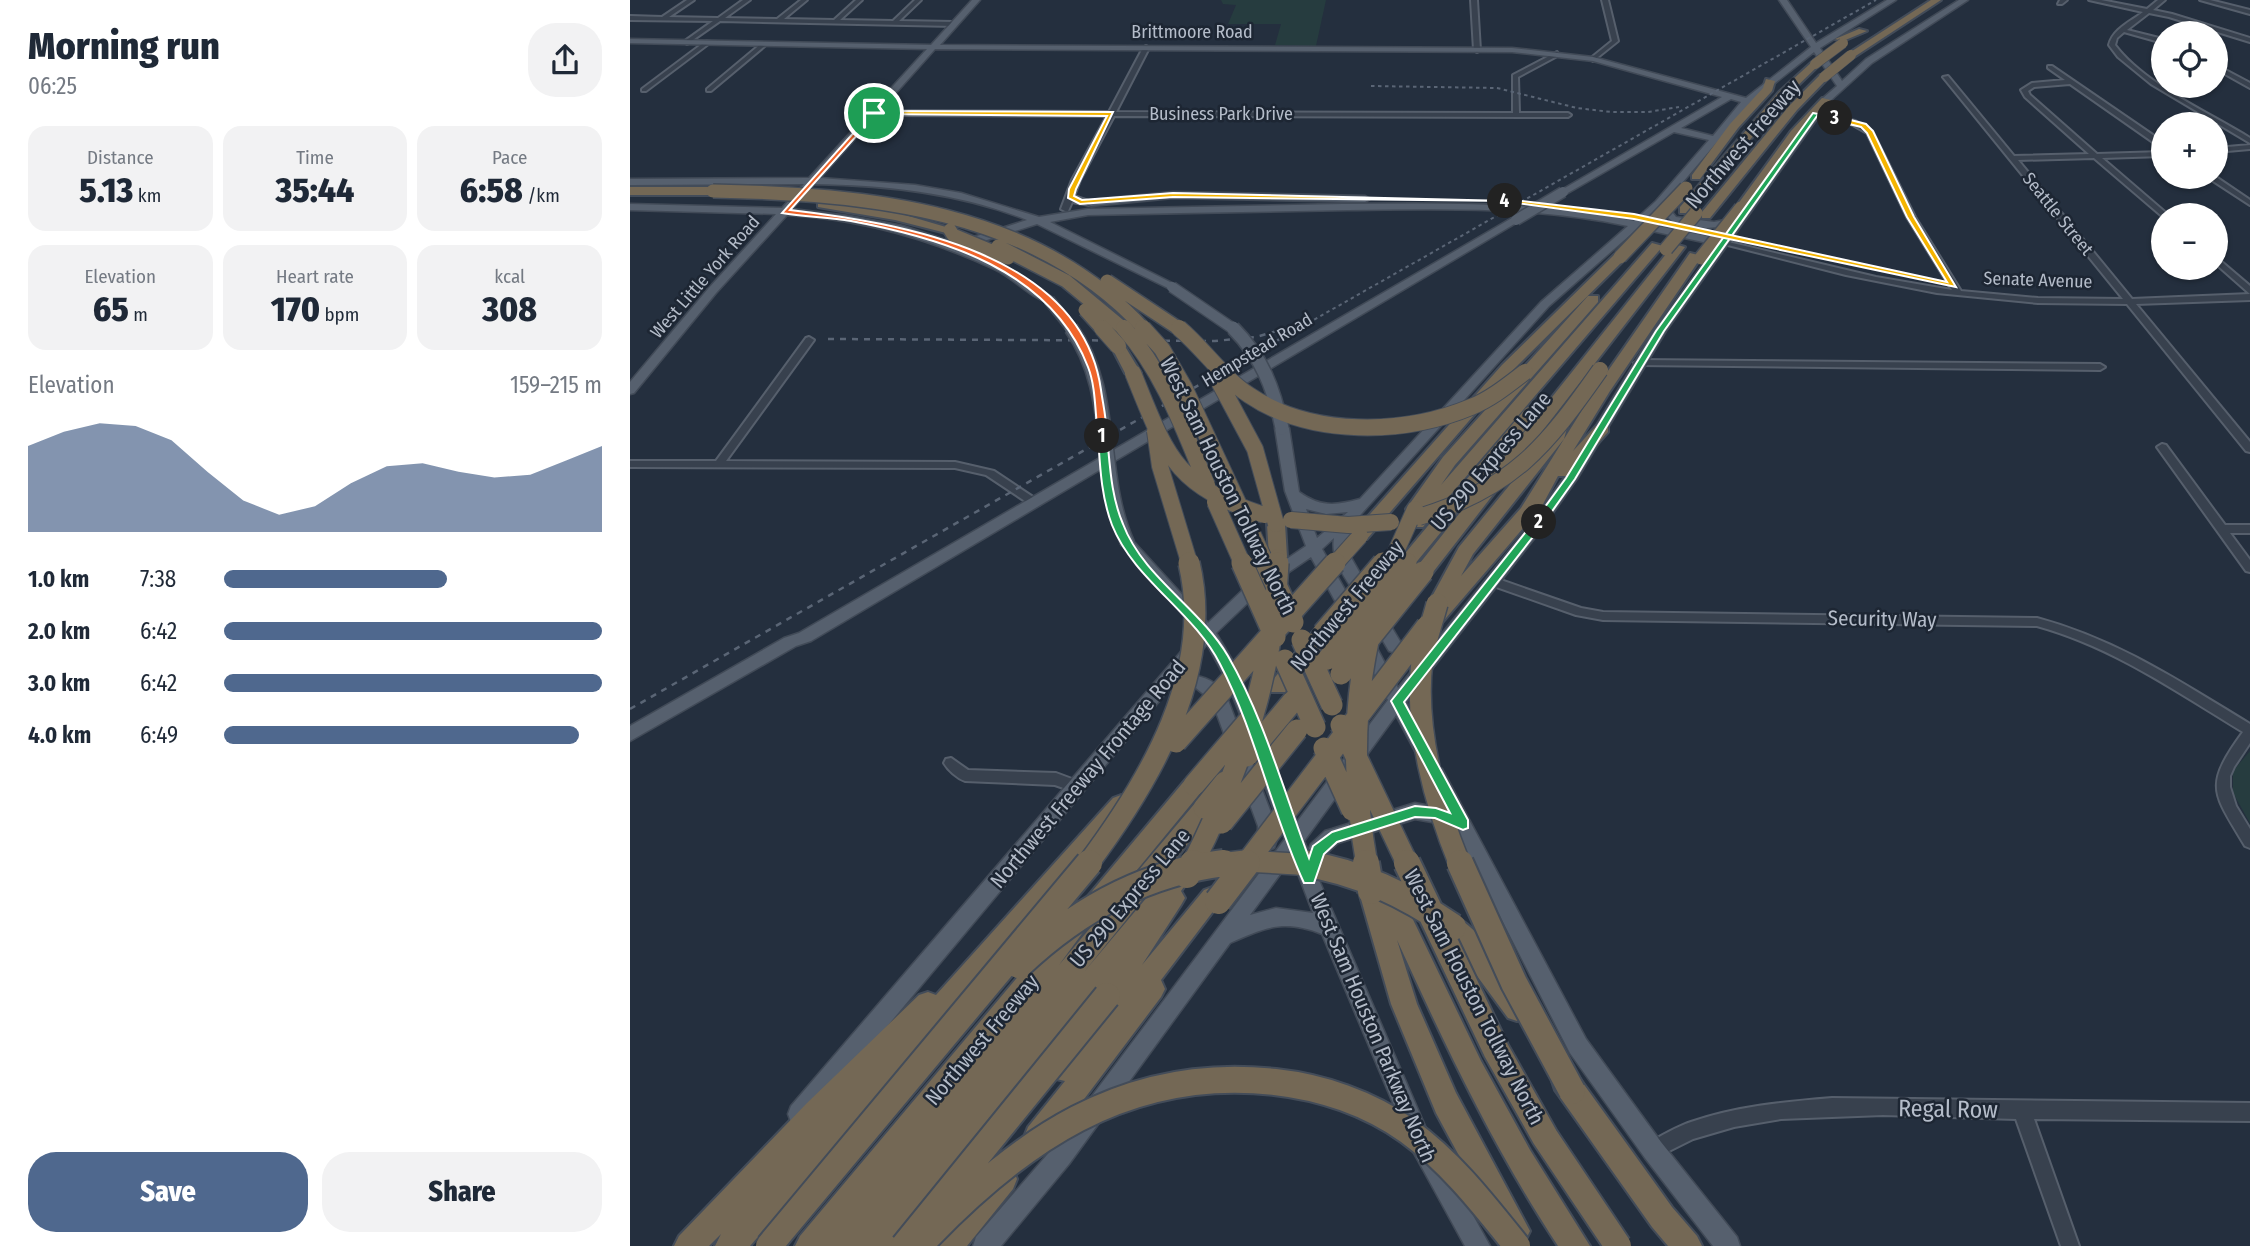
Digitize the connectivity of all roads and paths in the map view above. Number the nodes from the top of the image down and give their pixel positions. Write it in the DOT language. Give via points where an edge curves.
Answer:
graph roads {
  1 [pos="691,0"];
  2 [pos="747,0"];
  3 [pos="804,0"];
  4 [pos="859,0"];
  5 [pos="918,0"];
  6 [pos="976,0"];
  7 [pos="1474,0"];
  8 [pos="1605,0"];
  9 [pos="1783,0"];
  10 [pos="1792,0"];
  11 [pos="1892,0"];
  12 [pos="1927,0"];
  13 [pos="1937,0"];
  14 [pos="1964,0"];
  15 [pos="2092,0"];
  16 [pos="2102,0"];
  17 [pos="2162,0"];
  18 [pos="2203,0"];
  19 [pos="2151,5"];
  20 [pos="2250,12"];
  21 [pos="630,18"];
  22 [pos="664,18"];
  23 [pos="1885,18"];
  24 [pos="720,20"];
  25 [pos="778,21"];
  26 [pos="835,22"];
  27 [pos="894,23"];
  28 [pos="954,24"];
  29 [pos="1844,28"];
  30 [pos="2121,30"];
  31 [pos="1862,31"];
  32 [pos="2151,38"];
  33 [pos="2250,40"];
  34 [pos="630,41"];
  35 [pos="687,42"];
  36 [pos="708,42"];
  37 [pos="764,44"];
  38 [pos="1842,45"];
  39 [pos="933,47"];
  40 [pos="1146,48"];
  41 [pos="1476,50"];
  42 [pos="1557,54"];
  43 [pos="1817,56"];
  44 [pos="1593,59"];
  45 [pos="1869,61"];
  46 [pos="2050,68"];
  47 [pos="2228,74"];
  48 [pos="1946,77"];
  49 [pos="1770,81"];
  50 [pos="1843,82"];
  51 [pos="2070,82"];
  52 [pos="2250,86"];
  53 [pos="645,90"];
  54 [pos="709,90"];
  55 [pos="1730,96"];
  56 [pos="1826,100"];
  57 [pos="1747,101"];
  58 [pos="874,113"];
  59 [pos="1111,114"];
  60 [pos="1815,114"];
  61 [pos="1516,115"];
  62 [pos="1568,115"];
  63 [pos="1673,129"];
  64 [pos="2151,137"];
  65 [pos="1715,139"];
  66 [pos="2250,141"];
  67 [pos="2250,147"];
  68 [pos="2228,149"];
  69 [pos="2151,155"];
  70 [pos="2094,157"];
  71 [pos="2012,158"];
  72 [pos="1739,175"];
  73 [pos="1696,177"];
  74 [pos="630,182"];
  75 [pos="811,182"];
  76 [pos="766,183"];
  77 [pos="851,183"];
  78 [pos="2228,188"];
  79 [pos="630,191"];
  80 [pos="708,195"];
  81 [pos="1264,196"];
  82 [pos="1070,197"];
  83 [pos="630,199"];
  84 [pos="1660,203"];
  85 [pos="2250,203"];
  86 [pos="2151,205"];
  87 [pos="630,208"];
  88 [pos="1089,208"];
  89 [pos="1065,209"];
  90 [pos="747,210"];
  91 [pos="1247,210"];
  92 [pos="785,211"];
  93 [pos="1695,213"];
  94 [pos="810,214"];
  95 [pos="1741,214"];
  96 [pos="1023,215"];
  97 [pos="1612,218"];
  98 [pos="1036,221"];
  99 [pos="1642,221"];
  100 [pos="950,230"];
  101 [pos="1064,234"];
  102 [pos="1726,240"];
  103 [pos="1620,243"];
  104 [pos="1663,245"];
  105 [pos="956,246"];
  106 [pos="1044,251"];
  107 [pos="1703,257"];
  108 [pos="2228,271"];
  109 [pos="1114,285"];
  110 [pos="1647,287"];
  111 [pos="1956,289"];
  112 [pos="2250,291"];
  113 [pos="2125,297"];
  114 [pos="2250,297"];
  115 [pos="809,340"];
  116 [pos="1639,363"];
  117 [pos="2100,366"];
  118 [pos="1507,368"];
  119 [pos="1525,372"];
  120 [pos="630,390"];
  121 [pos="1559,426"];
  122 [pos="1602,429"];
  123 [pos="1155,431"];
  124 [pos="2162,447"];
  125 [pos="2250,449"];
  126 [pos="630,464"];
  127 [pos="719,464"];
  128 [pos="1292,491"];
  129 [pos="1367,501"];
  130 [pos="1035,503"];
  131 [pos="1528,511"];
  132 [pos="1352,516"];
  133 [pos="2222,529"];
  134 [pos="2250,529"];
  135 [pos="1360,536"];
  136 [pos="1314,548"];
  137 [pos="1409,561"];
  138 [pos="2250,568"];
  139 [pos="1492,581"];
  140 [pos="1178,600"];
  141 [pos="1207,633"];
  142 [pos="805,638"];
  143 [pos="1440,645"];
  144 [pos="1170,674"];
  145 [pos="1149,698"];
  146 [pos="1397,701"];
  147 [pos="2250,732"];
  148 [pos="630,734"];
  149 [pos="630,745"];
  150 [pos="951,763"];
  151 [pos="1075,786"];
  152 [pos="1199,797"];
  153 [pos="1463,824"];
  154 [pos="1294,840"];
  155 [pos="2250,842"];
  156 [pos="1062,870"];
  157 [pos="1309,879"];
  158 [pos="1258,889"];
  159 [pos="1215,899"];
  160 [pos="1330,928"];
  161 [pos="1223,937"];
  162 [pos="917,1068"];
  163 [pos="1572,1091"];
  164 [pos="2022,1110"];
  165 [pos="2250,1112"];
  166 [pos="1653,1150"];
  167 [pos="689,1246"];
  168 [pos="730,1246"];
  169 [pos="769,1246"];
  170 [pos="810,1246"];
  171 [pos="841,1246"];
  172 [pos="874,1246"];
  173 [pos="890,1246"];
  174 [pos="904,1246"];
  175 [pos="919,1246"];
  176 [pos="948,1246"];
  177 [pos="985,1246"];
  178 [pos="1478,1246"];
  179 [pos="1517,1246"];
  180 [pos="1524,1246"];
  181 [pos="1574,1246"];
  182 [pos="1618,1246"];
  183 [pos="1687,1246"];
  184 [pos="1728,1246"];
  185 [pos="2070,1246"];
  1 -- 22 [label="street"];
  2 -- 24 [label="street"];
  3 -- 25 [label="street"];
  4 -- 26 [label="street"];
  5 -- 27 [label="street"];
  6 -- 28 [label="main road, West Little York Road"];
  7 -- 41 [label="street"];
  8 -- 44 [label="street" via="1615,41"];
  9 -- 43 [label="main road"];
  10 -- 43 [label="main road"];
  11 -- 29 [label="main road"];
  12 -- 38 [label="highway"];
  13 -- 38 [label="highway, Northwest Freeway"];
  14 -- 45 [label="main road"];
  15 -- 19 [label="street"];
  16 -- 19 [label="street"];
  17 -- 19 [label="street"];
  18 -- 20 [label="street"];
  19 -- 30 [label="street"];
  19 -- 33 [label="street"];
  21 -- 22 [label="street"];
  22 -- 24 [label="street"];
  23 -- 31 [label="highway, Northwest Freeway"];
  24 -- 25 [label="street"];
  24 -- 35 [label="street"];
  25 -- 26 [label="street"];
  26 -- 27 [label="street"];
  27 -- 28 [label="street"];
  28 -- 39 [label="main road, West Little York Road"];
  29 -- 38 [label="main road"];
  29 -- 45 [label="main road" via="1832,43 1851,64"];
  30 -- 32 [label="street"];
  30 -- 66 [label="street" via="2112,45 2116,54"];
  31 -- 38 [label="highway, Northwest Freeway"];
  34 -- 35 [label="main road, Brittmoore Road"];
  35 -- 36 [label="main road, Brittmoore Road"];
  36 -- 37 [label="main road, Brittmoore Road"];
  36 -- 53 [label="street"];
  37 -- 39 [label="main road, Brittmoore Road"];
  37 -- 54 [label="street"];
  38 -- 43 [label="highway, Northwest Freeway, bridge"];
  38 -- 43 [label="highway, Northwest Freeway, bridge"];
  38 -- 43 [label="main road"];
  39 -- 40 [label="main road, Brittmoore Road"];
  39 -- 58 [label="main road, West Little York Road"];
  40 -- 41 [label="main road, Brittmoore Road"];
  40 -- 59 [label="street"];
  41 -- 42 [label="main road, Brittmoore Road"];
  42 -- 44 [label="main road, Brittmoore Road"];
  42 -- 61 [label="street" via="1514,76"];
  43 -- 49 [label="main road, Northwest Freeway Frontage Road"];
  43 -- 50 [label="main road"];
  43 -- 72 [label="highway, Northwest Freeway" via="1793,108"];
  43 -- 73 [label="highway" via="1775,88"];
  43 -- 93 [label="highway" via="1793,96"];
  44 -- 55 [label="main road, Brittmoore Road"];
  45 -- 50 [label="main road"];
  46 -- 51 [label="street"];
  47 -- 52 [label="street"];
  48 -- 71 [label="street, Seattle Street"];
  49 -- 57 [label="main road, Northwest Freeway Frontage Road"];
  49 -- 73 [label="highway" via="1769,89"];
  50 -- 56 [label="main road"];
  51 -- 64 [label="street"];
  51 -- 70 [label="street" via="2032,85 2024,90"];
  55 -- 57 [label="main road, Brittmoore Road"];
  55 -- 63 [label="main road, Hempstead Road"];
  56 -- 60 [label="main road"];
  56 -- 95 [label="highway" via="1795,133"];
  57 -- 65 [label="main road, Northwest Freeway Frontage Road"];
  58 -- 59 [label="street, Business Park Drive"];
  58 -- 75 [label="main road, West Little York Road"];
  59 -- 61 [label="street, Business Park Drive"];
  59 -- 82 [label="street"];
  60 -- 95 [label="main road"];
  60 -- 111 [label="street" via="1853,122 1870,132 1910,217"];
  61 -- 62 [label="street, Business Park Drive"];
  63 -- 65 [label="main road"];
  63 -- 130 [label="main road, Hempstead Road, bridge"];
  65 -- 84 [label="main road, Northwest Freeway Frontage Road"];
  67 -- 68 [label="street"];
  69 -- 70 [label="street"];
  70 -- 71 [label="street"];
  70 -- 86 [label="street"];
  71 -- 113 [label="street, Seattle Street"];
  72 -- 93 [label="highway, Northwest Freeway"];
  72 -- 107 [label="highway" via="1744,187"];
  73 -- 103 [label="highway, bridge"];
  74 -- 76 [label="main road"];
  75 -- 76 [label="main road"];
  75 -- 77 [label="main road"];
  75 -- 92 [label="main road, West Little York Road"];
  76 -- 90 [label="main road" via="780,186 781,191"];
  77 -- 94 [label="main road" via="818,198"];
  77 -- 96 [label="main road" via="956,196"];
  78 -- 85 [label="street"];
  79 -- 80 [label="highway, West Sam Houston Tollway North"];
  80 -- 83 [label="highway, West Sam Houston Tollway North"];
  80 -- 100 [label="highway, West Sam Houston Tollway North" via="834,206"];
  80 -- 106 [label="highway, West Sam Houston Tollway North, bridge" via="787,192 881,202 962,220"];
  81 -- 88 [label="main road, Senate Avenue" via="1141,196"];
  81 -- 91 [label="main road" via="1263,204"];
  81 -- 99 [label="main road, Senate Avenue" via="1534,203"];
  82 -- 88 [label="street"];
  82 -- 89 [label="street"];
  84 -- 95 [label="main road" via="1670,218 1706,226 1721,226"];
  84 -- 99 [label="main road, Northwest Freeway Frontage Road"];
  87 -- 90 [label="main road, West Sam Houston Parkway North"];
  88 -- 89 [label="main road, Senate Avenue"];
  88 -- 91 [label="main road, Senate Avenue"];
  88 -- 98 [label="main road, Senate Avenue"];
  88 -- 101 [label="main road" via="1063,221"];
  89 -- 96 [label="main road, Senate Avenue"];
  90 -- 92 [label="main road, West Sam Houston Parkway North"];
  91 -- 97 [label="main road, Senate Avenue" via="1504,207"];
  92 -- 94 [label="main road, West Sam Houston Parkway North"];
  92 -- 120 [label="main road, West Little York Road"];
  93 -- 104 [label="highway, Northwest Freeway"];
  93 -- 104 [label="highway, Northwest Freeway"];
  94 -- 105 [label="main road, West Sam Houston Parkway North" via="907,230"];
  95 -- 102 [label="main road"];
  95 -- 107 [label="highway, bridge"];
  96 -- 98 [label="main road"];
  97 -- 99 [label="main road, Senate Avenue"];
  97 -- 103 [label="main road" via="1625,226"];
  98 -- 101 [label="main road"];
  98 -- 105 [label="main road, Senate Avenue"];
  99 -- 102 [label="main road, Senate Avenue"];
  99 -- 103 [label="main road, Northwest Freeway Frontage Road"];
  100 -- 123 [label="highway, bridge" via="1038,275 1097,320 1129,364"];
  100 -- 181 [label="highway, West Sam Houston Tollway North, bridge" via="1023,257 1074,286 1123,327 1156,372 1457,1045 1499,1126"];
  101 -- 128 [label="main road, bridge" via="1218,315 1255,350 1277,399"];
  102 -- 107 [label="main road"];
  102 -- 111 [label="street, Senate Avenue" via="1888,281"];
  103 -- 107 [label="main road" via="1634,233 1668,235 1704,242"];
  103 -- 118 [label="highway" via="1517,350"];
  103 -- 129 [label="main road, Northwest Freeway Frontage Road" via="1545,304"];
  104 -- 110 [label="highway, Northwest Freeway"];
  104 -- 119 [label="highway" via="1595,296"];
  104 -- 137 [label="highway, US 290 Express Lane"];
  105 -- 140 [label="main road, West Sam Houston Parkway North, bridge" via="1006,269 1049,300 1074,331 1093,369 1098,391 1107,488 1115,518 1147,569"];
  106 -- 109 [label="highway, bridge"];
  106 -- 182 [label="highway, West Sam Houston Tollway North, bridge" via="1127,310 1162,350 1181,381 1455,968 1545,1137"];
  107 -- 116 [label="main road"];
  107 -- 131 [label="highway" via="1671,290"];
  108 -- 112 [label="street"];
  109 -- 119 [label="highway, bridge" via="1177,327 1252,398 1308,419 1359,425 1421,421 1470,407"];
  109 -- 174 [label="highway, bridge" via="1200,358 1230,397 1252,438 1270,494 1278,552 1277,618 1270,665 1234,780 1151,935"];
  110 -- 121 [label="highway, bridge" via="1648,300"];
  110 -- 137 [label="highway, Northwest Freeway"];
  111 -- 113 [label="street, Senate Avenue" via="2022,300"];
  112 -- 113 [label="street, Senate Avenue"];
  113 -- 114 [label="street, Senate Avenue"];
  113 -- 125 [label="street, Seattle Street"];
  115 -- 127 [label="street"];
  116 -- 117 [label="street"];
  116 -- 122 [label="main road"];
  118 -- 135 [label="highway"];
  119 -- 180 [label="highway, bridge" via="1437,476 1391,557 1374,602 1361,661 1354,749 1364,856 1404,1004 1446,1103"];
  121 -- 123 [label="highway, bridge" via="1518,471 1481,496 1419,517 1348,525 1278,518 1217,498 1175,467"];
  121 -- 163 [label="highway, bridge" via="1556,439 1465,551 1447,582 1433,612 1421,685 1434,781 1454,848 1483,919"];
  122 -- 131 [label="highway"];
  122 -- 139 [label="main road"];
  123 -- 162 [label="highway, bridge" via="1154,443 1192,568 1196,604 1195,635 1170,724 1146,775 1090,863"];
  124 -- 133 [label="street"];
  126 -- 127 [label="street"];
  127 -- 130 [label="street" via="955,465 990,472"];
  128 -- 129 [label="main road" via="1308,506 1328,510"];
  128 -- 136 [label="main road"];
  129 -- 132 [label="main road, Northwest Freeway Frontage Road"];
  130 -- 142 [label="main road, Hempstead Road"];
  131 -- 159 [label="highway, bridge" via="1433,620"];
  132 -- 136 [label="main road, Northwest Freeway Frontage Road"];
  132 -- 143 [label="main road" via="1339,539 1339,552 1395,647 1419,653"];
  133 -- 134 [label="street"];
  133 -- 138 [label="street"];
  135 -- 156 [label="highway, bridge"];
  136 -- 141 [label="main road, Northwest Freeway Frontage Road" via="1263,582"];
  136 -- 146 [label="main road"];
  137 -- 152 [label="highway, US 290 Express Lane, bridge"];
  137 -- 172 [label="highway, Northwest Freeway, bridge" via="1214,832"];
  139 -- 143 [label="main road"];
  139 -- 147 [label="street, Security Way" via="1603,617 2037,622 2071,630 2111,648"];
  140 -- 141 [label="main road, West Sam Houston Parkway North"];
  140 -- 144 [label="main road" via="1185,620 1184,637"];
  141 -- 144 [label="main road, Northwest Freeway Frontage Road"];
  141 -- 154 [label="main road, West Sam Houston Parkway North" via="1240,691"];
  142 -- 148 [label="main road, Hempstead Road" via="790,642"];
  142 -- 149 [label="main road, Hempstead Road"];
  143 -- 146 [label="main road"];
  144 -- 145 [label="main road, Northwest Freeway Frontage Road"];
  145 -- 151 [label="main road, Northwest Freeway Frontage Road"];
  145 -- 158 [label="main road" via="1173,684 1196,680 1210,685 1220,699 1267,826"];
  146 -- 153 [label="main road"];
  146 -- 154 [label="main road"];
  147 -- 155 [label="street" via="2221,780 2226,800"];
  150 -- 151 [label="street" via="965,775 1056,779"];
  151 -- 167 [label="main road, Northwest Freeway Frontage Road"];
  152 -- 170 [label="highway, Northwest Freeway"];
  152 -- 171 [label="highway, US 290 Express Lane" via="1067,974"];
  153 -- 157 [label="main road" via="1436,813 1415,811 1332,837 1318,850"];
  153 -- 166 [label="main road" via="1578,1046"];
  154 -- 157 [label="main road, West Sam Houston Parkway North"];
  154 -- 158 [label="main road"];
  156 -- 167 [label="highway"];
  156 -- 168 [label="highway"];
  157 -- 160 [label="main road, West Sam Houston Parkway North"];
  158 -- 161 [label="main road"];
  159 -- 173 [label="highway" via="1113,1017"];
  159 -- 176 [label="highway" via="1091,1072"];
  160 -- 161 [label="main road" via="1309,919 1276,915"];
  160 -- 178 [label="main road, West Sam Houston Parkway North" via="1417,1133"];
  161 -- 177 [label="main road" via="1061,1156"];
  162 -- 163 [label="highway, bridge" via="1032,952 1098,905 1175,872 1231,862 1286,860 1371,881 1416,901 1453,927 1479,956"];
  162 -- 169 [label="highway, bridge"];
  163 -- 183 [label="highway"];
  164 -- 165 [label="street, Regal Row"];
  164 -- 166 [label="street, Regal Row" via="1803,1109 1715,1124"];
  164 -- 185 [label="street"];
  166 -- 184 [label="main road"];
  175 -- 179 [label="highway, bridge" via="994,1170 1069,1120 1166,1085 1243,1077 1324,1090 1405,1128 1457,1174"];
}
